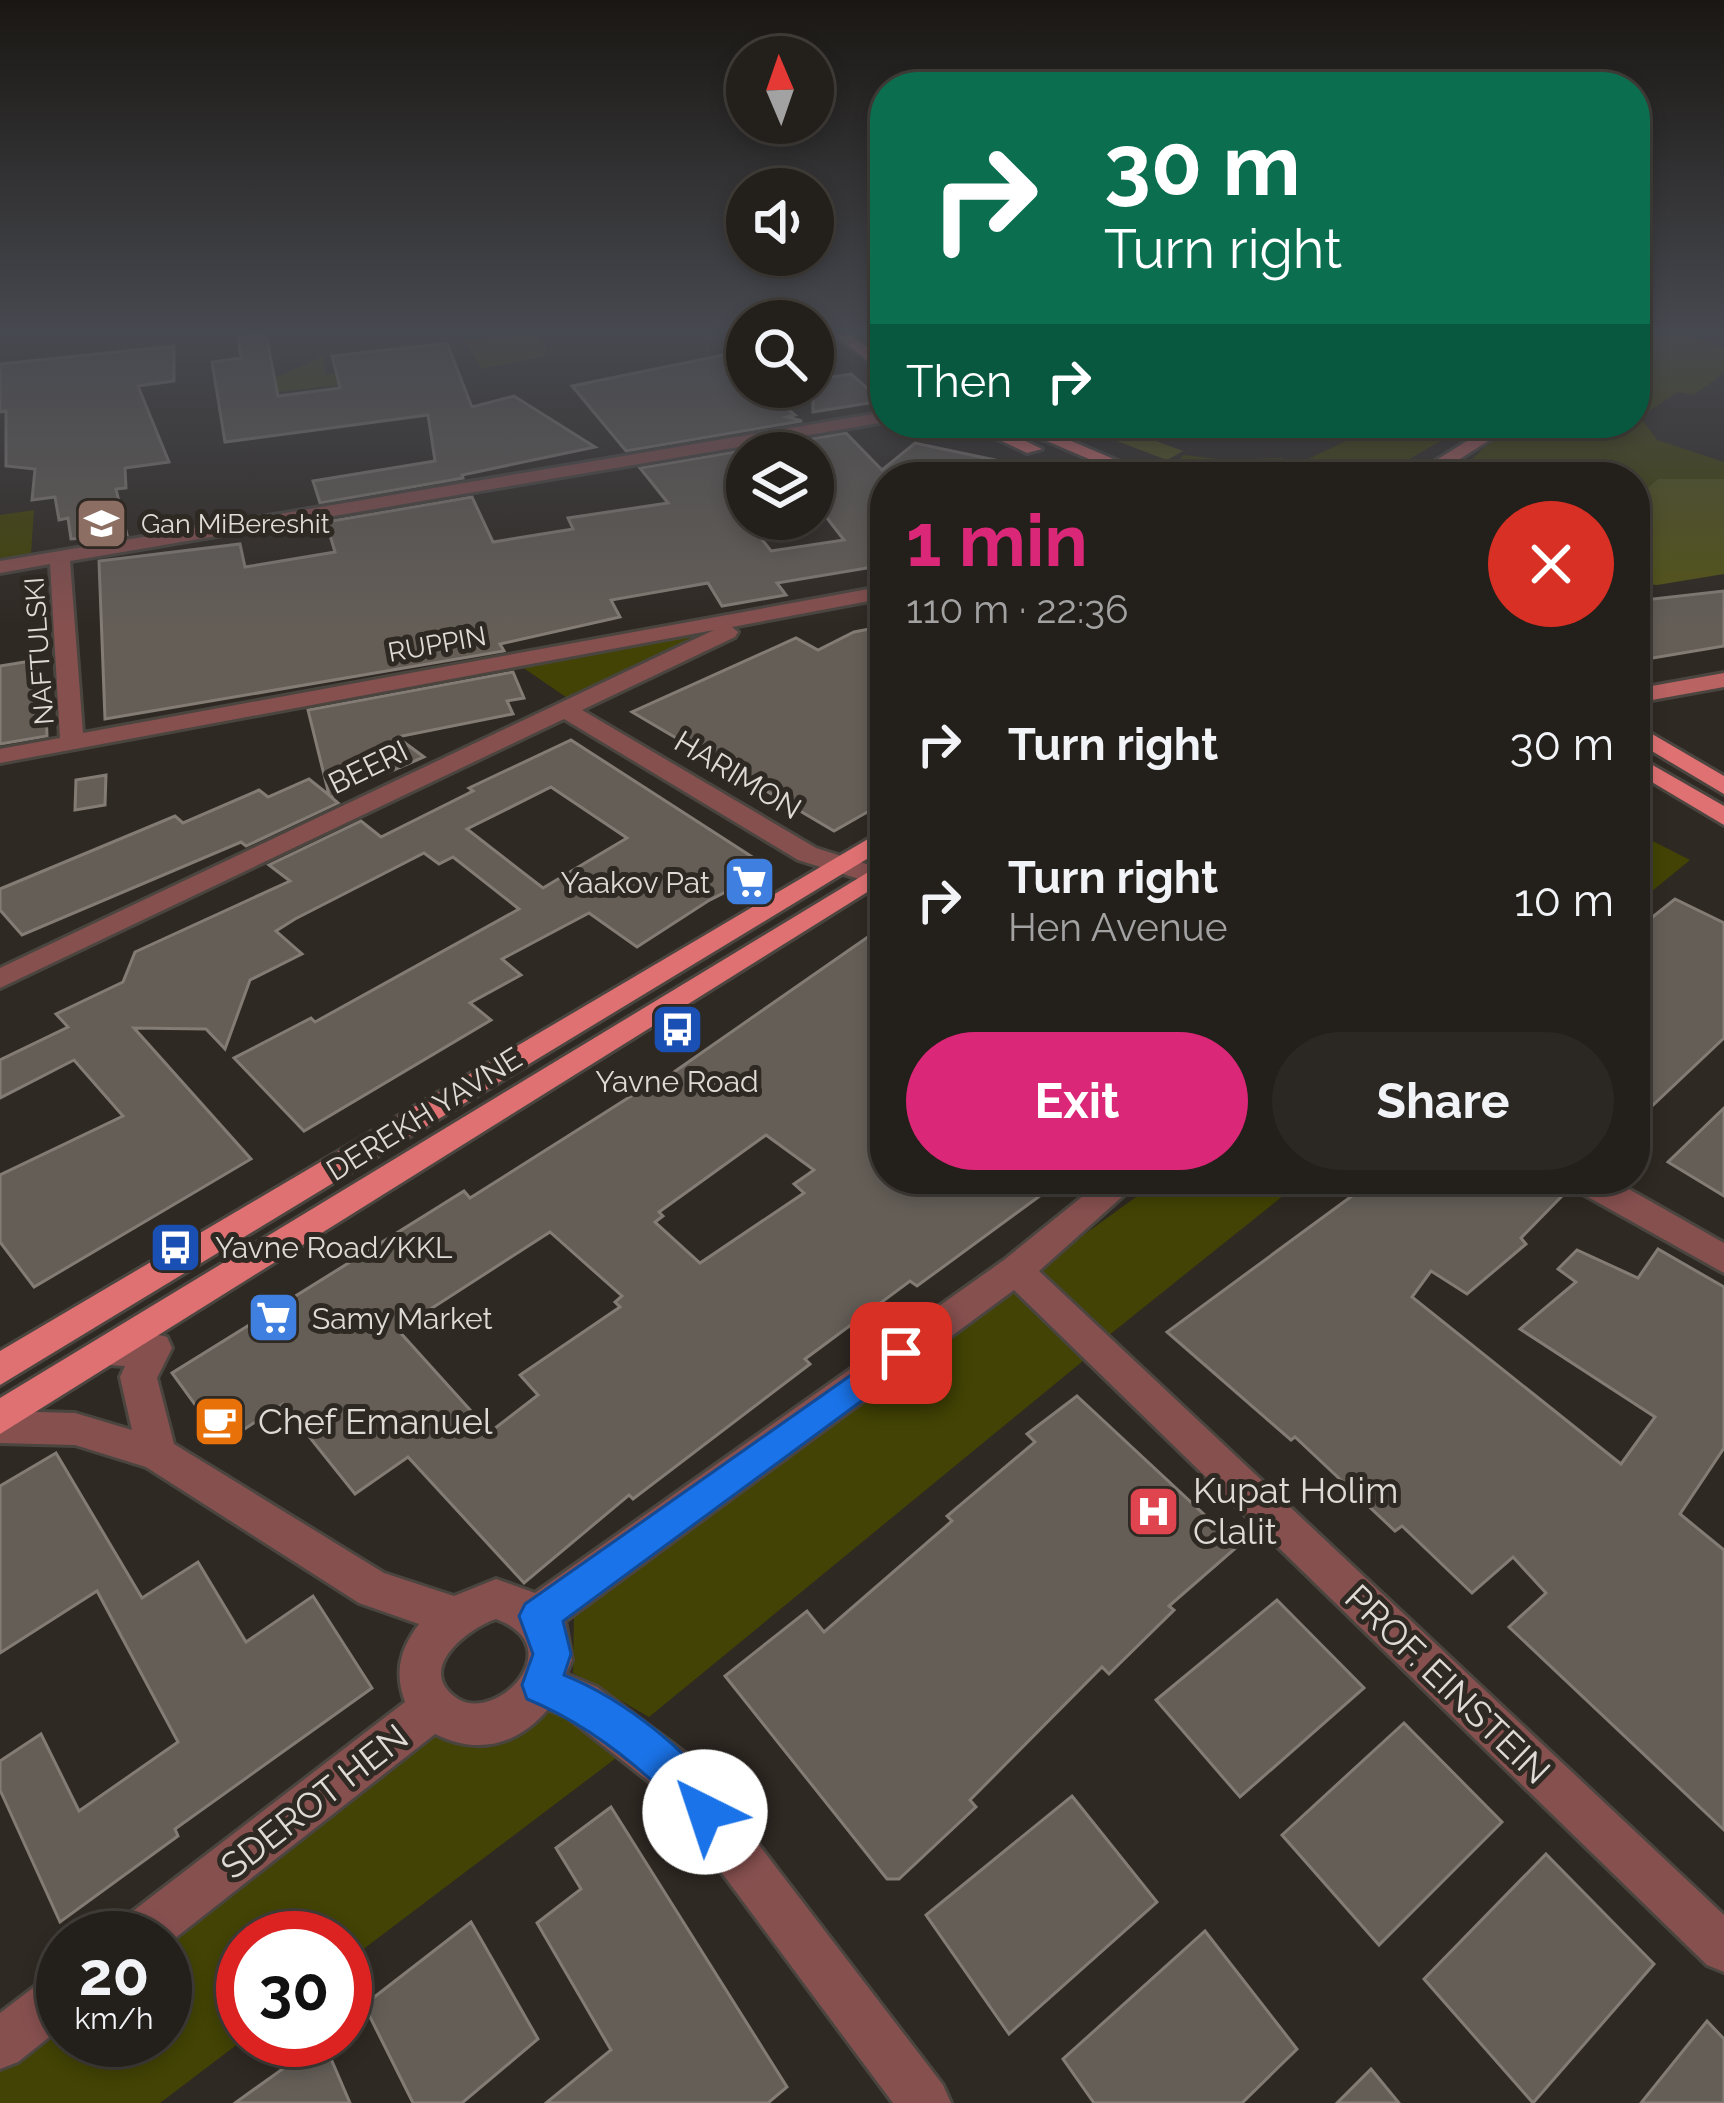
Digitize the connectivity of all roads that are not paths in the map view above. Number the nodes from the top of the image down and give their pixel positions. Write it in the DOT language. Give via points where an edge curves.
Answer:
graph roads {
  1 [pos="801,430"];
  2 [pos="1009,438"];
  3 [pos="1051,438"];
  4 [pos="1487,438"];
  5 [pos="1067,462"];
  6 [pos="1110,462"];
  7 [pos="1454,462"];
  8 [pos="60,557"];
  9 [pos="0,566"];
  10 [pos="870,595"];
  11 [pos="765,614"];
  12 [pos="1724,680"];
  13 [pos="1650,693"];
  14 [pos="566,710"];
  15 [pos="1650,740"];
  16 [pos="72,742"];
  17 [pos="0,756"];
  18 [pos="1650,771"];
  19 [pos="1724,787"];
  20 [pos="1724,818"];
  21 [pos="870,846"];
  22 [pos="839,864"];
  23 [pos="870,872"];
  24 [pos="870,882"];
  25 [pos="0,979"];
  26 [pos="1108,1194"];
  27 [pos="1611,1194"];
  28 [pos="1724,1258"];
  29 [pos="1016,1270"];
  30 [pos="108,1353"];
  31 [pos="0,1370"];
  32 [pos="0,1418"];
  33 [pos="0,1427"];
  34 [pos="157,1454"];
  35 [pos="453,1615"];
  36 [pos="538,1616"];
  37 [pos="541,1685"];
  38 [pos="434,1707"];
  39 [pos="172,1911"];
  40 [pos="1724,1948"];
  41 [pos="36,2016"];
  42 [pos="0,2044"];
  43 [pos="925,2103"];
  1 -- 8 [label="street"];
  2 -- 5 [label="main road"];
  3 -- 6 [label="main road"];
  4 -- 7 [label="street"];
  8 -- 9 [label="street"];
  8 -- 16 [label="street, NAFTULSKI"];
  10 -- 11 [label="street, RUPPIN"];
  11 -- 14 [label="street, BEERI"];
  11 -- 16 [label="street, RUPPIN"];
  12 -- 13 [label="street"];
  14 -- 22 [label="street, HARIMON" via="807,854"];
  14 -- 25 [label="street, BEERI"];
  15 -- 19 [label="main road"];
  16 -- 17 [label="street, RUPPIN"];
  18 -- 20 [label="main road"];
  21 -- 22 [label="main road, DEREKH YAVNE"];
  22 -- 23 [label="street, HARIMON"];
  22 -- 31 [label="main road, DEREKH YAVNE"];
  24 -- 30 [label="main road, DEREKH YAVNE"];
  26 -- 29 [label="street"];
  27 -- 28 [label="street"];
  29 -- 36 [label="street"];
  29 -- 40 [label="street, PROF. EINSTEIN"];
  30 -- 32 [label="main road, DEREKH YAVNE"];
  30 -- 34 [label="street" via="154,1348 138,1378"];
  33 -- 34 [label="street" via="75,1429"];
  34 -- 35 [label="street" via="374,1589"];
  35 -- 36 [label="street" via="496,1599"];
  35 -- 38 [label="street" via="421,1670"];
  36 -- 37 [label="street" via="552,1654"];
  37 -- 38 [label="street" via="518,1711 484,1725 461,1724"];
  37 -- 43 [label="street" via="583,1702 677,1775"];
  38 -- 39 [label="street, SDEROT HEN"];
  41 -- 42 [label="street"];
}
